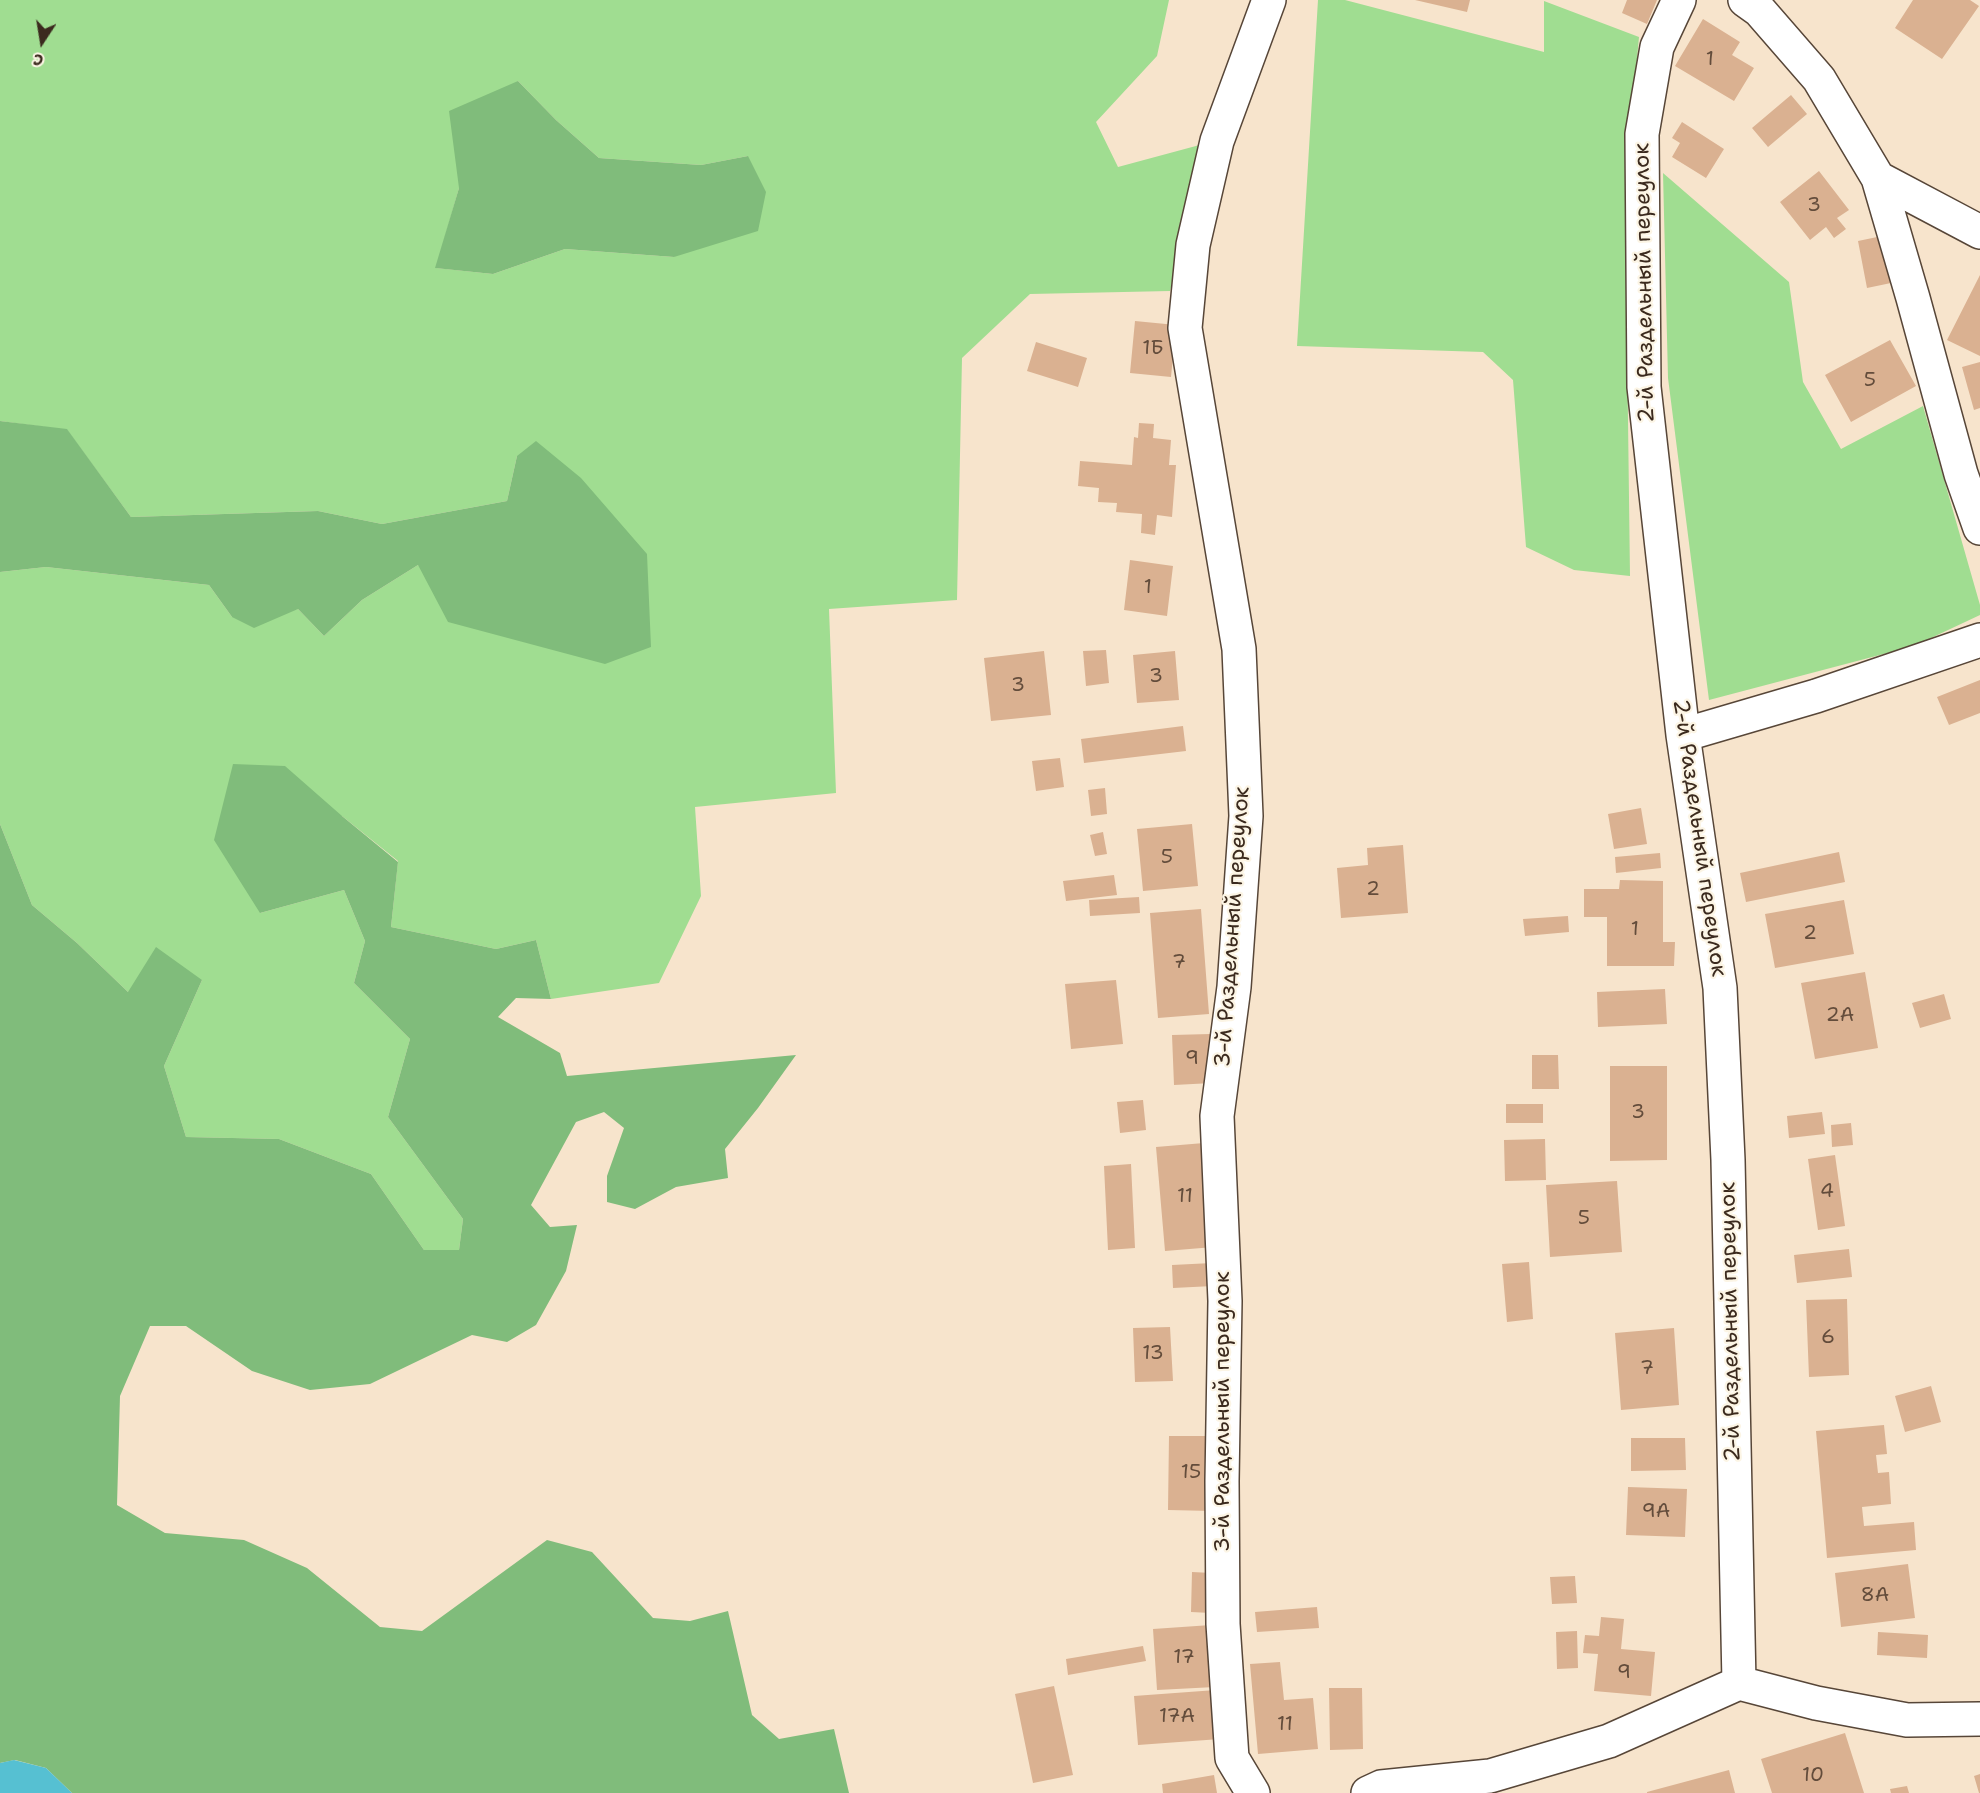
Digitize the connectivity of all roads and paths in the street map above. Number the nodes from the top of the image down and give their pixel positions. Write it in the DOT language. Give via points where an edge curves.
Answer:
graph roads {
  1 [pos="1269,0"];
  2 [pos="1678,0"];
  3 [pos="1745,0"];
  4 [pos="1878,177"];
  5 [pos="1980,232"];
  6 [pos="1980,528"];
  7 [pos="1980,640"];
  8 [pos="1683,735"];
  9 [pos="1739,1683"];
  10 [pos="1980,1719"];
  11 [pos="1253,1793"];
  12 [pos="1368,1793"];
  1 -- 11 [label="street, 3-й Раздельный переулок" via="1217,141 1192,245 1185,328 1239,661 1246,816 1234,987 1217,1116 1225,1301 1222,1612 1232,1758"];
  2 -- 8 [label="street, 2-й Раздельный переулок" via="1657,47 1641,135 1644,387"];
  3 -- 4 [label="street" via="1759,10 1819,79"];
  4 -- 5 [label="street"];
  4 -- 6 [label="street" via="1961,474"];
  7 -- 8 [label="street" via="1816,696"];
  8 -- 9 [label="street, 2-й Раздельный переулок" via="1720,988 1728,1160"];
  9 -- 10 [label="street" via="1907,1720"];
  9 -- 12 [label="street" via="1609,1741 1490,1776 1381,1787"];
}
